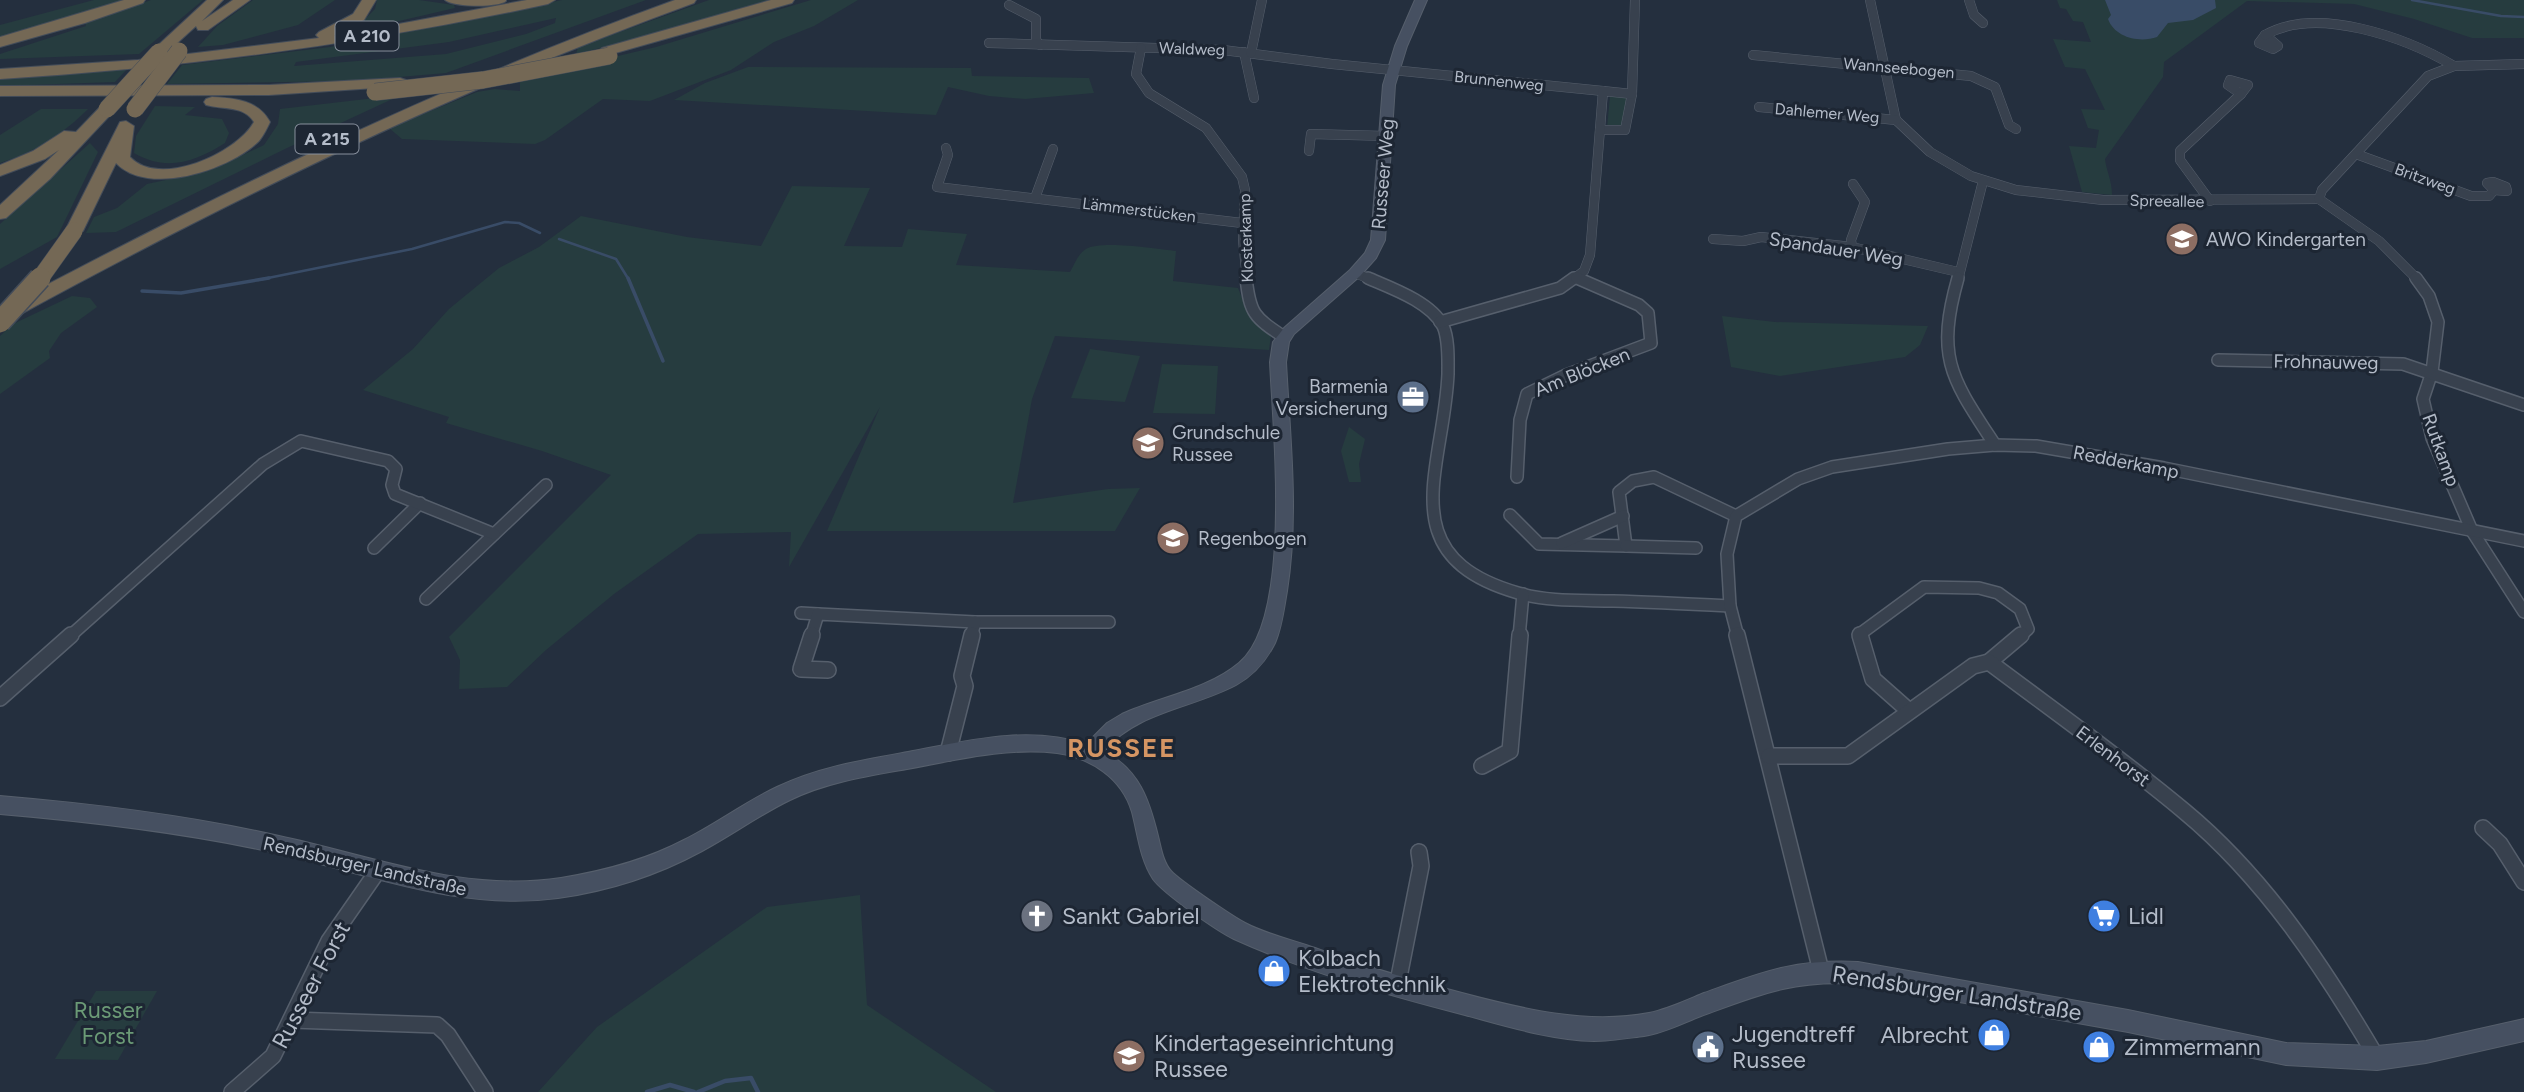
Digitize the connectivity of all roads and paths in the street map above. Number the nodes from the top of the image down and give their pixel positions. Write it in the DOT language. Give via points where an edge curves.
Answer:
graph roads {
  1 [pos="138,0"];
  2 [pos="216,0"];
  3 [pos="233,0"];
  4 [pos="243,0"];
  5 [pos="369,0"];
  6 [pos="452,0"];
  7 [pos="516,0"];
  8 [pos="548,0"];
  9 [pos="666,0"];
  10 [pos="689,0"];
  11 [pos="787,0"];
  12 [pos="1262,0"];
  13 [pos="1421,0"];
  14 [pos="1635,0"];
  15 [pos="1969,0"];
  16 [pos="1867,1"];
  17 [pos="1009,5"];
  18 [pos="1983,23"];
  19 [pos="203,27"];
  20 [pos="2265,35"];
  21 [pos="0,42"];
  22 [pos="989,43"];
  23 [pos="1040,45"];
  24 [pos="1142,48"];
  25 [pos="1248,52"];
  26 [pos="608,53"];
  27 [pos="181,55"];
  28 [pos="1753,55"];
  29 [pos="2520,64"];
  30 [pos="2454,66"];
  31 [pos="1886,67"];
  32 [pos="1395,70"];
  33 [pos="2524,72"];
  34 [pos="0,74"];
  35 [pos="0,91"];
  36 [pos="1603,91"];
  37 [pos="1632,94"];
  38 [pos="2241,94"];
  39 [pos="1254,98"];
  40 [pos="0,100"];
  41 [pos="55,100"];
  42 [pos="174,100"];
  43 [pos="0,107"];
  44 [pos="1759,107"];
  45 [pos="107,109"];
  46 [pos="135,109"];
  47 [pos="1896,120"];
  48 [pos="126,126"];
  49 [pos="2016,129"];
  50 [pos="1600,130"];
  51 [pos="1387,136"];
  52 [pos="946,148"];
  53 [pos="1053,149"];
  54 [pos="1309,151"];
  55 [pos="2356,154"];
  56 [pos="0,171"];
  57 [pos="1983,181"];
  58 [pos="1853,184"];
  59 [pos="2494,190"];
  60 [pos="1035,198"];
  61 [pos="2319,199"];
  62 [pos="2210,201"];
  63 [pos="0,214"];
  64 [pos="1242,223"];
  65 [pos="74,231"];
  66 [pos="1713,239"];
  67 [pos="1852,247"];
  68 [pos="1958,272"];
  69 [pos="1355,274"];
  70 [pos="1577,278"];
  71 [pos="0,304"];
  72 [pos="0,320"];
  73 [pos="1440,322"];
  74 [pos="1284,337"];
  75 [pos="2218,360"];
  76 [pos="2432,372"];
  77 [pos="2524,405"];
  78 [pos="1996,445"];
  79 [pos="1517,477"];
  80 [pos="546,485"];
  81 [pos="421,503"];
  82 [pos="1510,515"];
  83 [pos="1623,516"];
  84 [pos="1736,516"];
  85 [pos="2472,531"];
  86 [pos="494,534"];
  87 [pos="2524,541"];
  88 [pos="1558,545"];
  89 [pos="1626,546"];
  90 [pos="374,548"];
  91 [pos="1696,548"];
  92 [pos="1523,594"];
  93 [pos="426,599"];
  94 [pos="1730,606"];
  95 [pos="2524,612"];
  96 [pos="801,613"];
  97 [pos="818,614"];
  98 [pos="975,622"];
  99 [pos="1110,622"];
  100 [pos="1989,662"];
  101 [pos="828,670"];
  102 [pos="0,698"];
  103 [pos="1908,710"];
  104 [pos="948,753"];
  105 [pos="1089,754"];
  106 [pos="1769,756"];
  107 [pos="1482,766"];
  108 [pos="0,805"];
  109 [pos="2483,828"];
  110 [pos="1419,852"];
  111 [pos="379,869"];
  112 [pos="2524,881"];
  113 [pos="1821,971"];
  114 [pos="1397,987"];
  115 [pos="292,1020"];
  116 [pos="2524,1030"];
  117 [pos="2377,1058"];
  118 [pos="232,1092"];
  119 [pos="485,1092"];
  1 -- 21 [label="highway"];
  2 -- 45 [label="highway, bridge" via="159,52"];
  3 -- 19 [label="highway"];
  4 -- 19 [label="highway"];
  5 -- 27 [label="highway" via="359,16 324,35"];
  6 -- 7 [label="highway"];
  8 -- 27 [label="highway, A 210" via="368,36"];
  9 -- 71 [label="highway, A 215" via="544,44 391,109 198,201"];
  10 -- 72 [label="highway, A 215" via="524,62 393,118 200,212"];
  11 -- 26 [label="highway" via="690,34"];
  12 -- 25 [label="street"];
  13 -- 32 [label="street, Russeer Weg"];
  14 -- 37 [label="street"];
  15 -- 18 [label="street" via="1974,15"];
  16 -- 31 [label="street"];
  17 -- 23 [label="street" via="1036,19"];
  19 -- 27 [label="highway"];
  20 -- 30 [label="street" via="2282,26 2362,28 2424,48"];
  22 -- 23 [label="street, Waldweg"];
  23 -- 24 [label="street, Waldweg"];
  24 -- 25 [label="street, Waldweg"];
  24 -- 64 [label="street, Klosterkamp" via="1136,74 1144,88 1206,128 1242,177"];
  25 -- 32 [label="street, Waldweg"];
  25 -- 39 [label="street" via="1246,69"];
  26 -- 35 [label="highway" via="407,83 269,90"];
  26 -- 42 [label="highway, bridge" via="492,79 375,93"];
  27 -- 34 [label="highway, A 210"];
  27 -- 46 [label="highway, bridge"];
  28 -- 31 [label="street, Wannseebogen"];
  29 -- 30 [label="street"];
  29 -- 33 [label="street"];
  30 -- 55 [label="street" via="2428,76"];
  31 -- 47 [label="street"];
  31 -- 49 [label="street, Wannseebogen" via="1962,74 1986,81 1997,90 2010,125"];
  32 -- 36 [label="street, Brunnenweg"];
  32 -- 51 [label="street, Russeer Weg"];
  36 -- 37 [label="street"];
  36 -- 50 [label="street"];
  37 -- 50 [label="street" via="1625,130"];
  38 -- 62 [label="street" via="2180,150 2179,160"];
  40 -- 41 [label="highway"];
  41 -- 42 [label="highway"];
  41 -- 43 [label="highway"];
  42 -- 48 [label="highway" via="249,108 260,117 261,127 254,138 227,157 189,170 161,173 140,171 123,162"];
  44 -- 47 [label="street, Dahlemer Weg"];
  45 -- 56 [label="highway" via="45,151"];
  45 -- 63 [label="highway"];
  46 -- 48 [label="highway"];
  47 -- 57 [label="street, Spreeallee" via="1930,152"];
  48 -- 65 [label="highway"];
  50 -- 70 [label="street" via="1590,255"];
  51 -- 54 [label="street" via="1311,134"];
  51 -- 69 [label="street, Russeer Weg" via="1378,240"];
  52 -- 60 [label="street, Lämmerstücken" via="948,155 937,187"];
  53 -- 60 [label="street"];
  55 -- 59 [label="street, Britzweg" via="2471,196 2483,197"];
  55 -- 61 [label="street"];
  57 -- 62 [label="street, Spreeallee" via="2016,190 2103,200"];
  57 -- 68 [label="street"];
  58 -- 67 [label="street" via="1865,202"];
  60 -- 64 [label="street, Lämmerstücken"];
  61 -- 62 [label="street, Spreeallee"];
  61 -- 76 [label="street, Rutkamp" via="2379,241 2423,284 2438,322"];
  64 -- 74 [label="street, Klosterkamp" via="1249,306"];
  65 -- 72 [label="highway, bridge" via="36,284"];
  66 -- 67 [label="street, Spandauer Weg" via="1761,237"];
  67 -- 68 [label="street, Spandauer Weg"];
  68 -- 78 [label="street" via="1947,327 1947,355 1956,382"];
  69 -- 73 [label="street" via="1398,292"];
  69 -- 74 [label="street, Russeer Weg"];
  70 -- 73 [label="street" via="1548,292"];
  70 -- 79 [label="street, Am Blöcken" via="1639,305 1648,313 1651,343 1527,394 1520,420"];
  73 -- 92 [label="street" via="1447,369 1432,498 1434,527 1467,569 1492,584"];
  74 -- 105 [label="street" via="1278,362 1285,543 1265,646 1238,675 1126,720 1107,732"];
  75 -- 76 [label="street, Frohnauweg" via="2389,362"];
  76 -- 77 [label="street"];
  76 -- 85 [label="street, Rutkamp" via="2423,399 2432,438"];
  78 -- 84 [label="street, Redderkamp" via="1832,467 1798,479"];
  78 -- 85 [label="street, Redderkamp" via="2084,453"];
  80 -- 86 [label="street"];
  81 -- 86 [label="street"];
  81 -- 90 [label="street"];
  81 -- 102 [label="street" via="395,494 396,469 387,461 301,441 263,464"];
  82 -- 88 [label="street" via="1539,544"];
  83 -- 84 [label="street" via="1619,492 1633,481 1654,477"];
  83 -- 88 [label="street"];
  83 -- 89 [label="street"];
  84 -- 94 [label="street" via="1727,554"];
  85 -- 87 [label="street, Redderkamp"];
  85 -- 95 [label="street, Rutkamp"];
  86 -- 93 [label="street"];
  88 -- 89 [label="street"];
  89 -- 91 [label="street"];
  92 -- 94 [label="street"];
  92 -- 107 [label="street" via="1510,751"];
  94 -- 106 [label="street"];
  96 -- 97 [label="street"];
  97 -- 98 [label="street"];
  97 -- 101 [label="street" via="802,669"];
  98 -- 99 [label="street"];
  98 -- 104 [label="street"];
  100 -- 103 [label="street" via="1973,666"];
  100 -- 103 [label="street" via="2028,629 2020,609 1998,593 1979,587 1924,587 1860,634 1873,679"];
  100 -- 117 [label="street, Erlenhorst" via="2186,812 2258,884 2340,995"];
  103 -- 106 [label="street" via="1848,756"];
  104 -- 105 [label="street, Rendsburger Landstraße" via="1023,744 1054,745"];
  104 -- 111 [label="street, Rendsburger Landstraße" via="827,776 795,788 675,855 570,887 467,890"];
  105 -- 114 [label="street, Rendsburger Landstraße" via="1118,771 1134,790 1152,856 1164,878 1237,930"];
  106 -- 113 [label="street"];
  108 -- 111 [label="street, Rendsburger Landstraße" via="181,826"];
  109 -- 112 [label="street" via="2500,844"];
  110 -- 114 [label="street" via="1421,866"];
  111 -- 115 [label="street, Russeer Forst" via="329,941"];
  113 -- 114 [label="street, Rendsburger Landstraße" via="1761,983 1651,1024 1596,1030 1509,1016"];
  113 -- 117 [label="street, Rendsburger Landstraße" via="2128,1021 2286,1054"];
  115 -- 118 [label="street, Russeer Forst" via="273,1056"];
  115 -- 119 [label="street" via="437,1025"];
  116 -- 117 [label="street, Rendsburger Landstraße"];
}
